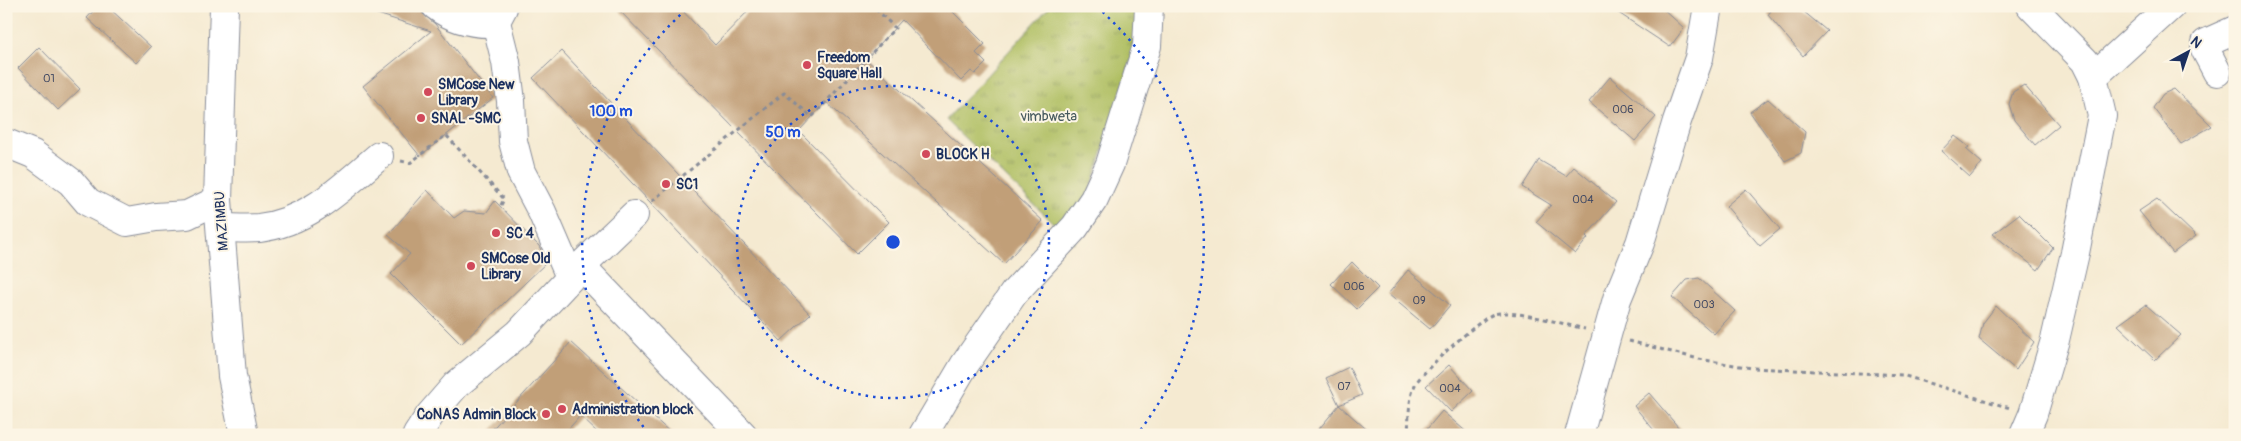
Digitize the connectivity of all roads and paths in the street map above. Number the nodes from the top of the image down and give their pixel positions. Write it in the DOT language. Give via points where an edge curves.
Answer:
graph roads {
  1 [pos="224,6"];
  2 [pos="436,6"];
  3 [pos="872,6"];
  4 [pos="1149,6"];
  5 [pos="1708,6"];
  6 [pos="2031,6"];
  7 [pos="2172,6"];
  8 [pos="497,12"];
  9 [pos="2235,30"];
  10 [pos="2217,72"];
  11 [pos="2093,77"];
  12 [pos="6,143"];
  13 [pos="379,156"];
  14 [pos="218,200"];
  15 [pos="500,207"];
  16 [pos="634,216"];
  17 [pos="221,228"];
  18 [pos="576,271"];
  19 [pos="1608,335"];
  20 [pos="2028,424"];
  21 [pos="244,435"];
  22 [pos="417,435"];
  23 [pos="743,435"];
  24 [pos="923,435"];
  25 [pos="1408,435"];
  26 [pos="1579,435"];
  1 -- 14 [label="street, MAZIMBU"];
  2 -- 8 [label="street" via="457,18"];
  3 -- 16 [label="path" via="895,28 812,117 784,93"];
  4 -- 24 [label="street" via="1147,46 1110,164 1094,199 1075,227 1014,293 965,364"];
  5 -- 19 [label="street" via="1699,58 1640,243 1617,299"];
  6 -- 11 [label="street" via="2085,61"];
  7 -- 11 [label="street"];
  8 -- 18 [label="street" via="511,101 513,142 521,172"];
  9 -- 10 [label="street" via="2206,43 2205,49"];
  11 -- 20 [label="street" via="2101,124 2055,340"];
  12 -- 14 [label="street" via="34,154 71,182 88,202 127,222 187,215"];
  13 -- 15 [label="path" via="410,163 446,135 504,199"];
  13 -- 17 [label="street" via="326,202 291,221 259,228"];
  14 -- 17 [label="street, MAZIMBU"];
  16 -- 18 [label="street"];
  17 -- 21 [label="street, MAZIMBU" via="232,376"];
  18 -- 22 [label="street" via="519,333 456,385"];
  18 -- 23 [label="street"];
  19 -- 20 [label="path" via="1699,359 1752,368 1902,375 1974,398"];
  19 -- 25 [label="path" via="1516,314 1493,314 1456,343 1415,385"];
  19 -- 26 [label="street"];
}
